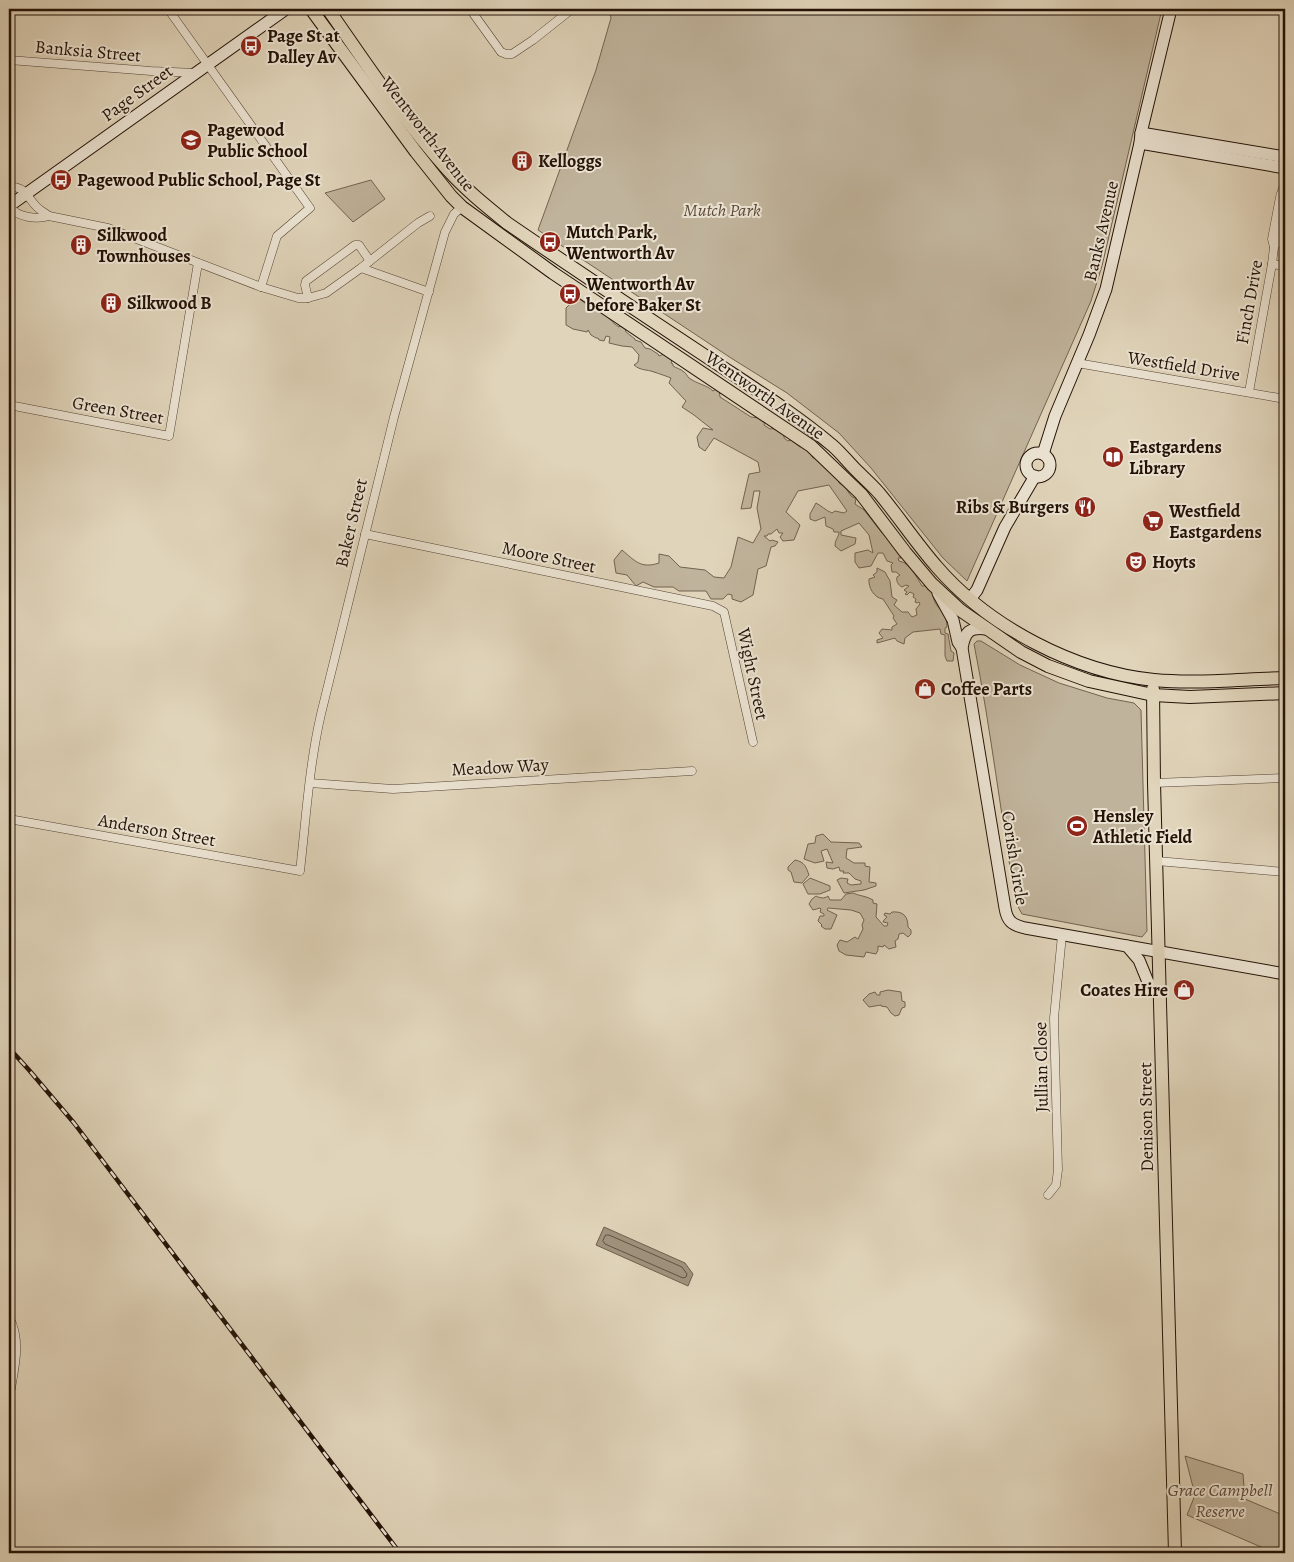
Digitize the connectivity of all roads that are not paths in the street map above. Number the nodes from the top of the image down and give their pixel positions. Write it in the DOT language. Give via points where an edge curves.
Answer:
graph roads {
  1 [pos="168,9"];
  2 [pos="286,9"];
  3 [pos="311,9"];
  4 [pos="328,9"];
  5 [pos="470,9"];
  6 [pos="572,9"];
  7 [pos="1171,9"];
  8 [pos="9,60"];
  9 [pos="208,64"];
  10 [pos="195,72"];
  11 [pos="1140,138"];
  12 [pos="1285,157"];
  13 [pos="1285,168"];
  14 [pos="9,186"];
  15 [pos="1285,187"];
  16 [pos="27,193"];
  17 [pos="473,195"];
  18 [pos="1285,199"];
  19 [pos="9,207"];
  20 [pos="462,207"];
  21 [pos="49,216"];
  22 [pos="430,216"];
  23 [pos="1274,247"];
  24 [pos="370,261"];
  25 [pos="198,263"];
  26 [pos="1272,264"];
  27 [pos="1285,266"];
  28 [pos="361,268"];
  29 [pos="261,287"];
  30 [pos="429,292"];
  31 [pos="308,298"];
  32 [pos="1077,363"];
  33 [pos="1249,392"];
  34 [pos="1285,399"];
  35 [pos="9,405"];
  36 [pos="1044,454"];
  37 [pos="1035,476"];
  38 [pos="365,534"];
  39 [pos="932,584"];
  40 [pos="970,599"];
  41 [pos="960,610"];
  42 [pos="724,612"];
  43 [pos="986,629"];
  44 [pos="962,648"];
  45 [pos="1285,678"];
  46 [pos="1154,680"];
  47 [pos="1285,693"];
  48 [pos="1153,695"];
  49 [pos="753,742"];
  50 [pos="692,771"];
  51 [pos="1285,778"];
  52 [pos="310,783"];
  53 [pos="1154,783"];
  54 [pos="9,819"];
  55 [pos="1157,861"];
  56 [pos="300,871"];
  57 [pos="1285,872"];
  58 [pos="1062,935"];
  59 [pos="1127,946"];
  60 [pos="1159,952"];
  61 [pos="1285,974"];
  62 [pos="1160,996"];
  63 [pos="1048,1195"];
  64 [pos="9,1317"];
  65 [pos="9,1400"];
  66 [pos="1175,1553"];
  1 -- 9 [label="street"];
  2 -- 9 [label="street, Page Street"];
  3 -- 20 [label="main road, Wentworth Avenue" via="416,152"];
  4 -- 17 [label="main road, Wentworth Avenue" via="422,139"];
  5 -- 6 [label="street" via="501,52 506,54 512,54 533,40"];
  7 -- 11 [label="street, Banks Avenue"];
  8 -- 10 [label="street, Banksia Street"];
  9 -- 10 [label="street, Page Street"];
  9 -- 29 [label="street" via="310,208 277,236"];
  10 -- 16 [label="street, Page Street"];
  11 -- 12 [label="street"];
  11 -- 13 [label="street"];
  11 -- 32 [label="street, Banks Avenue" via="1106,289"];
  14 -- 16 [label="street" via="19,187"];
  15 -- 23 [label="street, Finch Drive" via="1281,192 1272,240"];
  16 -- 19 [label="street, Page Street"];
  16 -- 21 [label="street" via="36,207"];
  17 -- 20 [label="main road, Baker Street"];
  17 -- 40 [label="main road, Wentworth Avenue" via="507,223 780,406 834,447 878,493 939,569"];
  18 -- 23 [label="street, Finch Drive"];
  19 -- 21 [label="street" via="14,213 42,218"];
  20 -- 30 [label="street, Baker Street" via="454,214 445,232"];
  20 -- 39 [label="main road, Wentworth Avenue" via="553,273 811,446 861,494"];
  21 -- 25 [label="street" via="108,228"];
  22 -- 24 [label="street"];
  23 -- 26 [label="street, Finch Drive"];
  24 -- 28 [label="street"];
  24 -- 31 [label="street" via="359,245 355,245 306,281"];
  25 -- 29 [label="street"];
  25 -- 35 [label="street, Green Street" via="169,436"];
  26 -- 27 [label="street"];
  26 -- 33 [label="street, Finch Drive"];
  28 -- 30 [label="street"];
  28 -- 31 [label="street" via="326,293"];
  29 -- 31 [label="street"];
  30 -- 38 [label="street, Baker Street"];
  32 -- 33 [label="street, Westfield Drive"];
  32 -- 36 [label="street, Banks Avenue" via="1055,416"];
  33 -- 34 [label="street, Westfield Drive"];
  36 -- 37 [label="street" via="1050,467 1044,475"];
  36 -- 37 [label="street" via="1033,454 1028,459 1027,469"];
  37 -- 40 [label="street" via="1004,527"];
  38 -- 42 [label="street, Moore Street" via="713,606"];
  38 -- 52 [label="street, Baker Street" via="316,736"];
  39 -- 41 [label="main road, Wentworth Avenue"];
  39 -- 44 [label="street, Corish Circle" via="948,609"];
  40 -- 41 [label="main road"];
  40 -- 46 [label="main road, Wentworth Avenue" via="1009,627 1058,654 1097,668"];
  41 -- 43 [label="main road, Wentworth Avenue"];
  42 -- 49 [label="street, Wight Street"];
  43 -- 44 [label="street" via="973,629 966,634"];
  43 -- 48 [label="main road, Wentworth Avenue" via="1021,652 1056,669 1101,684"];
  44 -- 58 [label="street, Corish Circle" via="1006,915 1014,925"];
  45 -- 46 [label="main road, Wentworth Avenue"];
  46 -- 48 [label="main road, Denison Street"];
  47 -- 48 [label="main road, Wentworth Avenue" via="1190,697"];
  48 -- 53 [label="main road, Denison Street"];
  50 -- 52 [label="street, Meadow Way" via="393,789"];
  51 -- 53 [label="street"];
  52 -- 56 [label="street, Baker Street"];
  53 -- 55 [label="main road, Denison Street"];
  54 -- 56 [label="street, Anderson Street"];
  55 -- 57 [label="street"];
  55 -- 60 [label="main road, Denison Street"];
  58 -- 59 [label="street, Corish Circle"];
  58 -- 63 [label="street, Jullian Close" via="1054,1018 1058,1170 1056,1185"];
  59 -- 60 [label="street, Corish Circle"];
  59 -- 62 [label="street" via="1140,960 1148,982"];
  60 -- 61 [label="street, Corish Circle"];
  60 -- 62 [label="main road, Denison Street"];
  62 -- 66 [label="main road, Denison Street"];
  64 -- 65 [label="street" via="17,1344"];
}
